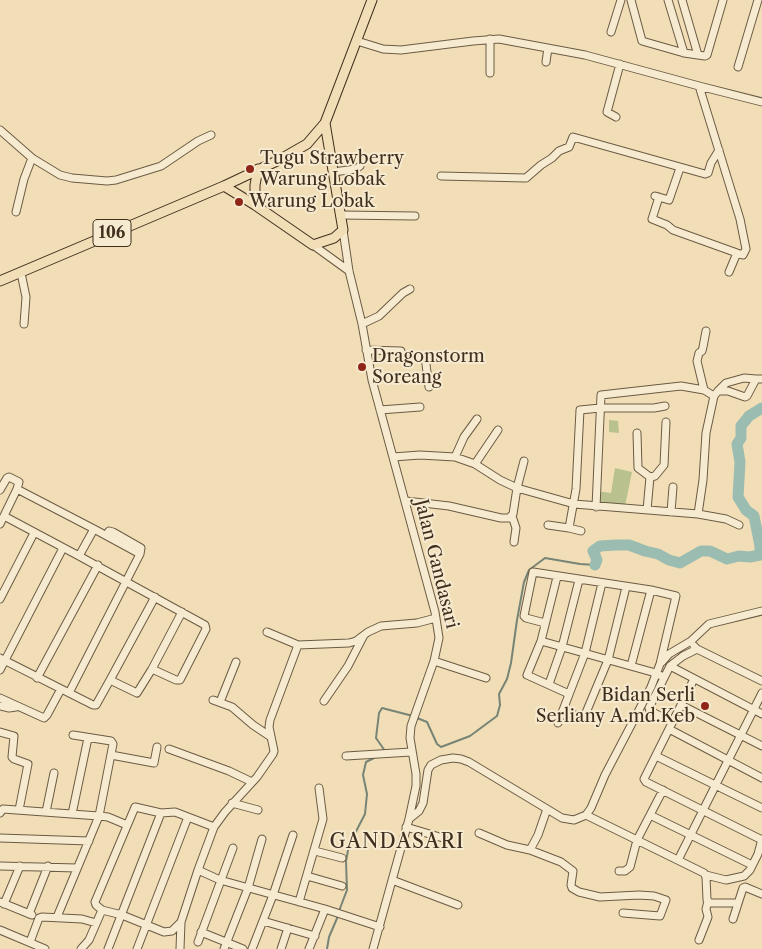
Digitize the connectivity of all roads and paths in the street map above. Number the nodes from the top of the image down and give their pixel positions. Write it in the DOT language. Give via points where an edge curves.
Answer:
graph roads {
  1 [pos="372,0"];
  2 [pos="621,0"];
  3 [pos="630,0"];
  4 [pos="668,0"];
  5 [pos="682,0"];
  6 [pos="758,0"];
  7 [pos="722,1"];
  8 [pos="611,32"];
  9 [pos="490,39"];
  10 [pos="357,41"];
  11 [pos="548,48"];
  12 [pos="684,53"];
  13 [pos="698,55"];
  14 [pos="546,62"];
  15 [pos="620,64"];
  16 [pos="738,67"];
  17 [pos="490,73"];
  18 [pos="699,86"];
  19 [pos="762,102"];
  20 [pos="616,117"];
  21 [pos="325,123"];
  22 [pos="0,130"];
  23 [pos="210,135"];
  24 [pos="315,136"];
  25 [pos="328,140"];
  26 [pos="719,150"];
  27 [pos="30,161"];
  28 [pos="360,166"];
  29 [pos="680,168"];
  30 [pos="258,169"];
  31 [pos="333,172"];
  32 [pos="441,176"];
  33 [pos="224,186"];
  34 [pos="255,205"];
  35 [pos="16,212"];
  36 [pos="340,215"];
  37 [pos="415,216"];
  38 [pos="343,230"];
  39 [pos="313,245"];
  40 [pos="737,253"];
  41 [pos="349,271"];
  42 [pos="729,272"];
  43 [pos="21,273"];
  44 [pos="0,281"];
  45 [pos="410,289"];
  46 [pos="24,324"];
  47 [pos="362,324"];
  48 [pos="706,331"];
  49 [pos="366,350"];
  50 [pos="759,379"];
  51 [pos="429,387"];
  52 [pos="704,390"];
  53 [pos="716,394"];
  54 [pos="665,406"];
  55 [pos="420,407"];
  56 [pos="600,408"];
  57 [pos="380,410"];
  58 [pos="477,419"];
  59 [pos="666,422"];
  60 [pos="498,430"];
  61 [pos="637,433"];
  62 [pos="394,457"];
  63 [pos="455,457"];
  64 [pos="524,461"];
  65 [pos="475,464"];
  66 [pos="650,477"];
  67 [pos="673,487"];
  68 [pos="516,488"];
  69 [pos="18,489"];
  70 [pos="0,490"];
  71 [pos="406,501"];
  72 [pos="574,504"];
  73 [pos="596,507"];
  74 [pos="647,510"];
  75 [pos="671,512"];
  76 [pos="698,514"];
  77 [pos="4,516"];
  78 [pos="512,516"];
  79 [pos="0,524"];
  80 [pos="548,525"];
  81 [pos="739,526"];
  82 [pos="569,528"];
  83 [pos="94,529"];
  84 [pos="581,531"];
  85 [pos="34,533"];
  86 [pos="514,542"];
  87 [pos="63,548"];
  88 [pos="79,556"];
  89 [pos="98,565"];
  90 [pos="557,577"];
  91 [pos="579,580"];
  92 [pos="127,582"];
  93 [pos="602,583"];
  94 [pos="626,587"];
  95 [pos="651,590"];
  96 [pos="155,597"];
  97 [pos="0,598"];
  98 [pos="762,611"];
  99 [pos="182,612"];
  100 [pos="436,618"];
  101 [pos="545,623"];
  102 [pos="266,632"];
  103 [pos="364,635"];
  104 [pos="540,641"];
  105 [pos="691,641"];
  106 [pos="298,645"];
  107 [pos="562,647"];
  108 [pos="697,649"];
  109 [pos="585,653"];
  110 [pos="2,659"];
  111 [pos="608,660"];
  112 [pos="434,661"];
  113 [pos="236,662"];
  114 [pos="660,664"];
  115 [pos="631,666"];
  116 [pos="670,666"];
  117 [pos="152,669"];
  118 [pos="0,670"];
  119 [pos="660,675"];
  120 [pos="37,678"];
  121 [pos="486,678"];
  122 [pos="694,679"];
  123 [pos="110,680"];
  124 [pos="762,681"];
  125 [pos="549,684"];
  126 [pos="61,689"];
  127 [pos="69,693"];
  128 [pos="762,693"];
  129 [pos="569,694"];
  130 [pos="0,698"];
  131 [pos="324,701"];
  132 [pos="681,705"];
  133 [pos="0,706"];
  134 [pos="16,707"];
  135 [pos="754,710"];
  136 [pos="563,711"];
  137 [pos="762,714"];
  138 [pos="558,723"];
  139 [pos="671,726"];
  140 [pos="0,732"];
  141 [pos="73,735"];
  142 [pos="741,736"];
  143 [pos="271,737"];
  144 [pos="88,738"];
  145 [pos="762,746"];
  146 [pos="158,747"];
  147 [pos="169,749"];
  148 [pos="411,752"];
  149 [pos="111,755"];
  150 [pos="346,756"];
  151 [pos="656,756"];
  152 [pos="728,759"];
  153 [pos="54,773"];
  154 [pos="762,778"];
  155 [pos="252,782"];
  156 [pos="715,785"];
  157 [pos="319,788"];
  158 [pos="663,790"];
  159 [pos="232,803"];
  160 [pos="762,808"];
  161 [pos="547,809"];
  162 [pos="19,810"];
  163 [pos="258,810"];
  164 [pos="703,810"];
  165 [pos="46,812"];
  166 [pos="0,813"];
  167 [pos="161,813"];
  168 [pos="72,814"];
  169 [pos="650,814"];
  170 [pos="586,815"];
  171 [pos="99,816"];
  172 [pos="188,817"];
  173 [pos="409,819"];
  174 [pos="127,825"];
  175 [pos="214,827"];
  176 [pos="406,828"];
  177 [pos="479,832"];
  178 [pos="293,834"];
  179 [pos="690,834"];
  180 [pos="0,838"];
  181 [pos="443,838"];
  182 [pos="262,839"];
  183 [pos="89,840"];
  184 [pos="637,840"];
  185 [pos="762,840"];
  186 [pos="233,848"];
  187 [pos="530,850"];
  188 [pos="315,851"];
  189 [pos="342,858"];
  190 [pos="678,860"];
  191 [pos="752,865"];
  192 [pos="0,866"];
  193 [pos="20,866"];
  194 [pos="48,866"];
  195 [pos="77,868"];
  196 [pos="198,870"];
  197 [pos="619,871"];
  198 [pos="307,876"];
  199 [pos="706,876"];
  200 [pos="220,880"];
  201 [pos="392,880"];
  202 [pos="342,886"];
  203 [pos="248,888"];
  204 [pos="762,894"];
  205 [pos="273,895"];
  206 [pos="708,901"];
  207 [pos="299,902"];
  208 [pos="2,903"];
  209 [pos="737,903"];
  210 [pos="458,905"];
  211 [pos="325,909"];
  212 [pos="102,910"];
  213 [pos="623,913"];
  214 [pos="29,914"];
  215 [pos="122,915"];
  216 [pos="57,917"];
  217 [pos="39,918"];
  218 [pos="733,919"];
  219 [pos="263,921"];
  220 [pos="181,922"];
  221 [pos="96,923"];
  222 [pos="146,926"];
  223 [pos="380,927"];
  224 [pos="288,928"];
  225 [pos="0,930"];
  226 [pos="201,932"];
  227 [pos="315,936"];
  228 [pos="699,940"];
  229 [pos="30,942"];
  230 [pos="198,942"];
  231 [pos="225,946"];
  232 [pos="44,949"];
  233 [pos="81,949"];
  234 [pos="108,949"];
  235 [pos="137,949"];
  236 [pos="180,949"];
  237 [pos="243,949"];
  238 [pos="252,949"];
  239 [pos="281,949"];
  240 [pos="309,949"];
  241 [pos="373,949"];
  1 -- 10 [label="main road, 106"];
  2 -- 8 [label="street"];
  3 -- 12 [label="street" via="642,41"];
  4 -- 12 [label="street"];
  5 -- 13 [label="street"];
  6 -- 16 [label="street"];
  7 -- 13 [label="street" via="707,55"];
  9 -- 10 [label="street" via="401,50 383,49"];
  9 -- 11 [label="street"];
  9 -- 17 [label="street"];
  10 -- 21 [label="main road, 106"];
  11 -- 14 [label="street"];
  11 -- 15 [label="street"];
  12 -- 13 [label="street"];
  15 -- 18 [label="street"];
  15 -- 20 [label="street" via="607,110 607,114"];
  18 -- 19 [label="street"];
  18 -- 26 [label="street"];
  21 -- 24 [label="main road, 106"];
  21 -- 25 [label="main road"];
  22 -- 27 [label="street"];
  23 -- 27 [label="street" via="161,166 116,180 66,176"];
  24 -- 25 [label="main road"];
  24 -- 30 [label="main road, 106" via="298,150"];
  25 -- 31 [label="main road"];
  26 -- 29 [label="street" via="707,174"];
  26 -- 40 [label="street" via="746,247 743,255"];
  27 -- 35 [label="street"];
  28 -- 31 [label="street"];
  29 -- 32 [label="street" via="573,137 569,147 558,150 527,178"];
  29 -- 40 [label="street" via="669,200 657,196 652,219"];
  30 -- 33 [label="main road, 106"];
  30 -- 34 [label="main road"];
  31 -- 36 [label="main road"];
  33 -- 34 [label="main road"];
  33 -- 43 [label="main road, 106"];
  34 -- 39 [label="main road"];
  36 -- 37 [label="street"];
  36 -- 38 [label="main road"];
  38 -- 39 [label="main road" via="332,240"];
  38 -- 41 [label="street, Jalan Gandasari"];
  39 -- 41 [label="street"];
  40 -- 42 [label="street"];
  41 -- 47 [label="street, Jalan Gandasari"];
  43 -- 44 [label="main road, 106"];
  43 -- 46 [label="street" via="26,297"];
  45 -- 47 [label="street" via="379,316"];
  47 -- 49 [label="street, Jalan Gandasari"];
  48 -- 52 [label="street" via="697,361"];
  49 -- 51 [label="street" via="401,351 402,355 425,357"];
  49 -- 57 [label="street, Jalan Gandasari"];
  50 -- 53 [label="street" via="744,378 726,383"];
  50 -- 53 [label="street" via="745,397 730,391"];
  52 -- 53 [label="street"];
  52 -- 56 [label="street" via="678,386 601,395"];
  53 -- 76 [label="street" via="706,433"];
  54 -- 56 [label="street"];
  55 -- 57 [label="street"];
  56 -- 72 [label="street" via="582,409 580,412"];
  56 -- 73 [label="street"];
  57 -- 62 [label="street, Jalan Gandasari"];
  58 -- 63 [label="street"];
  59 -- 66 [label="street" via="664,465"];
  60 -- 65 [label="street"];
  61 -- 66 [label="street" via="638,468"];
  62 -- 63 [label="street"];
  62 -- 71 [label="street, Jalan Gandasari"];
  63 -- 65 [label="street"];
  64 -- 68 [label="street"];
  65 -- 68 [label="street"];
  66 -- 74 [label="street"];
  67 -- 75 [label="street"];
  68 -- 72 [label="street"];
  68 -- 78 [label="street"];
  69 -- 70 [label="street" via="19,482 9,477"];
  69 -- 77 [label="street"];
  69 -- 83 [label="street"];
  71 -- 78 [label="street" via="450,506 501,518"];
  71 -- 100 [label="street, Jalan Gandasari"];
  72 -- 73 [label="street"];
  72 -- 82 [label="street"];
  73 -- 74 [label="street"];
  74 -- 75 [label="street"];
  75 -- 76 [label="street"];
  76 -- 81 [label="street" via="728,517"];
  77 -- 79 [label="street"];
  77 -- 85 [label="street"];
  78 -- 86 [label="street" via="516,528"];
  80 -- 82 [label="street"];
  82 -- 84 [label="street"];
  83 -- 88 [label="street"];
  83 -- 92 [label="street" via="106,535 112,532 141,548"];
  85 -- 87 [label="street"];
  85 -- 97 [label="street"];
  87 -- 88 [label="street"];
  87 -- 110 [label="street"];
  88 -- 89 [label="street"];
  89 -- 92 [label="street"];
  89 -- 120 [label="street"];
  90 -- 91 [label="street"];
  90 -- 101 [label="street"];
  90 -- 101 [label="street" via="532,573 524,616"];
  91 -- 93 [label="street"];
  91 -- 107 [label="street"];
  92 -- 96 [label="street"];
  92 -- 127 [label="street"];
  93 -- 94 [label="street"];
  93 -- 109 [label="street"];
  94 -- 95 [label="street"];
  94 -- 111 [label="street"];
  95 -- 114 [label="street" via="676,596"];
  95 -- 115 [label="street"];
  96 -- 99 [label="street"];
  96 -- 123 [label="street"];
  98 -- 105 [label="street" via="709,624"];
  99 -- 117 [label="street"];
  99 -- 117 [label="street" via="206,627 180,680"];
  100 -- 103 [label="street" via="381,626"];
  100 -- 112 [label="street, Jalan Gandasari" via="439,640"];
  101 -- 104 [label="street"];
  102 -- 106 [label="street"];
  103 -- 106 [label="street" via="349,643"];
  103 -- 131 [label="street"];
  104 -- 107 [label="street"];
  104 -- 125 [label="street" via="527,675"];
  105 -- 108 [label="street"];
  105 -- 114 [label="street" via="669,654"];
  106 -- 143 [label="street" via="272,712"];
  107 -- 109 [label="street"];
  107 -- 125 [label="street"];
  108 -- 116 [label="street"];
  108 -- 124 [label="street"];
  109 -- 111 [label="street"];
  109 -- 129 [label="street"];
  110 -- 118 [label="street"];
  110 -- 120 [label="street"];
  111 -- 115 [label="street"];
  111 -- 136 [label="street" via="585,715 581,717"];
  112 -- 121 [label="street"];
  112 -- 148 [label="street, Jalan Gandasari" via="412,723"];
  113 -- 143 [label="street" via="217,701 232,707"];
  114 -- 119 [label="street"];
  115 -- 119 [label="street"];
  116 -- 119 [label="street"];
  116 -- 122 [label="street"];
  117 -- 123 [label="street" via="137,693"];
  119 -- 139 [label="street" via="649,710"];
  119 -- 170 [label="street"];
  120 -- 126 [label="street"];
  122 -- 132 [label="street"];
  122 -- 135 [label="street"];
  123 -- 127 [label="street" via="96,705"];
  125 -- 129 [label="street"];
  126 -- 127 [label="street"];
  126 -- 134 [label="street" via="44,718"];
  128 -- 135 [label="street"];
  129 -- 136 [label="street"];
  130 -- 134 [label="street"];
  132 -- 139 [label="street"];
  132 -- 142 [label="street"];
  133 -- 134 [label="street"];
  135 -- 137 [label="street"];
  135 -- 142 [label="street"];
  136 -- 138 [label="street"];
  139 -- 151 [label="street"];
  139 -- 152 [label="street"];
  140 -- 162 [label="street" via="14,736 13,758 28,765"];
  141 -- 144 [label="street"];
  142 -- 145 [label="street"];
  142 -- 152 [label="street"];
  143 -- 155 [label="street" via="273,754"];
  144 -- 149 [label="street" via="112,742"];
  144 -- 168 [label="street"];
  146 -- 149 [label="street" via="154,762"];
  147 -- 155 [label="street"];
  148 -- 150 [label="street"];
  148 -- 173 [label="street, Jalan Gandasari" via="416,782"];
  149 -- 171 [label="street"];
  151 -- 156 [label="street"];
  151 -- 158 [label="street" via="644,779"];
  152 -- 154 [label="street"];
  152 -- 156 [label="street"];
  153 -- 165 [label="street"];
  155 -- 159 [label="street"];
  156 -- 160 [label="street"];
  156 -- 164 [label="street"];
  157 -- 188 [label="street" via="323,819"];
  158 -- 164 [label="street"];
  158 -- 169 [label="street"];
  159 -- 163 [label="street"];
  159 -- 175 [label="street"];
  161 -- 170 [label="street" via="567,820"];
  161 -- 173 [label="street" via="469,762 453,758 431,765 423,803"];
  161 -- 187 [label="street"];
  162 -- 165 [label="street"];
  162 -- 166 [label="street" via="3,809"];
  164 -- 179 [label="street"];
  164 -- 185 [label="street"];
  165 -- 168 [label="street"];
  167 -- 172 [label="street" via="174,812"];
  167 -- 174 [label="street" via="136,806"];
  167 -- 215 [label="street"];
  168 -- 171 [label="street"];
  169 -- 179 [label="street"];
  169 -- 184 [label="street"];
  170 -- 184 [label="street"];
  171 -- 174 [label="street"];
  171 -- 183 [label="street"];
  172 -- 175 [label="street"];
  172 -- 222 [label="street"];
  173 -- 176 [label="street, Jalan Gandasari"];
  174 -- 212 [label="street" via="95,900"];
  175 -- 196 [label="street"];
  176 -- 181 [label="street"];
  176 -- 201 [label="street, Jalan Gandasari"];
  177 -- 187 [label="street" via="508,845"];
  178 -- 205 [label="street"];
  179 -- 190 [label="street"];
  179 -- 191 [label="street"];
  180 -- 183 [label="street"];
  182 -- 203 [label="street"];
  183 -- 195 [label="street"];
  184 -- 190 [label="street"];
  184 -- 197 [label="street" via="630,867"];
  185 -- 191 [label="street"];
  186 -- 200 [label="street"];
  187 -- 213 [label="street" via="561,862 573,871 571,885 579,892 600,896 644,895 666,900 660,916"];
  188 -- 189 [label="street"];
  188 -- 198 [label="street"];
  190 -- 199 [label="street"];
  191 -- 199 [label="street" via="744,876 738,878 722,880"];
  192 -- 193 [label="street"];
  193 -- 194 [label="street"];
  193 -- 208 [label="street"];
  194 -- 195 [label="street"];
  194 -- 214 [label="street"];
  195 -- 216 [label="street"];
  196 -- 200 [label="street"];
  196 -- 220 [label="street"];
  198 -- 202 [label="street"];
  198 -- 207 [label="street"];
  199 -- 206 [label="street"];
  200 -- 203 [label="street"];
  200 -- 226 [label="street"];
  201 -- 210 [label="street"];
  201 -- 223 [label="street, Jalan Gandasari"];
  203 -- 205 [label="street"];
  203 -- 231 [label="street"];
  204 -- 209 [label="street" via="745,886"];
  205 -- 207 [label="street"];
  205 -- 219 [label="street"];
  206 -- 209 [label="street" via="712,904"];
  206 -- 228 [label="street" via="706,909 711,915"];
  207 -- 211 [label="street"];
  208 -- 214 [label="street"];
  209 -- 218 [label="street"];
  211 -- 223 [label="street"];
  211 -- 227 [label="street"];
  212 -- 215 [label="street"];
  212 -- 221 [label="street"];
  214 -- 217 [label="street"];
  215 -- 222 [label="street"];
  215 -- 234 [label="street"];
  216 -- 217 [label="street"];
  216 -- 221 [label="street"];
  217 -- 229 [label="street"];
  219 -- 224 [label="street"];
  219 -- 238 [label="street"];
  220 -- 222 [label="street" via="168,932"];
  220 -- 236 [label="street"];
  221 -- 233 [label="street"];
  222 -- 235 [label="street"];
  223 -- 241 [label="street, Jalan Gandasari"];
  224 -- 227 [label="street"];
  224 -- 239 [label="street"];
  225 -- 229 [label="street"];
  226 -- 230 [label="street"];
  226 -- 231 [label="street"];
  227 -- 240 [label="street"];
  229 -- 232 [label="street"];
  231 -- 237 [label="street"];
}
